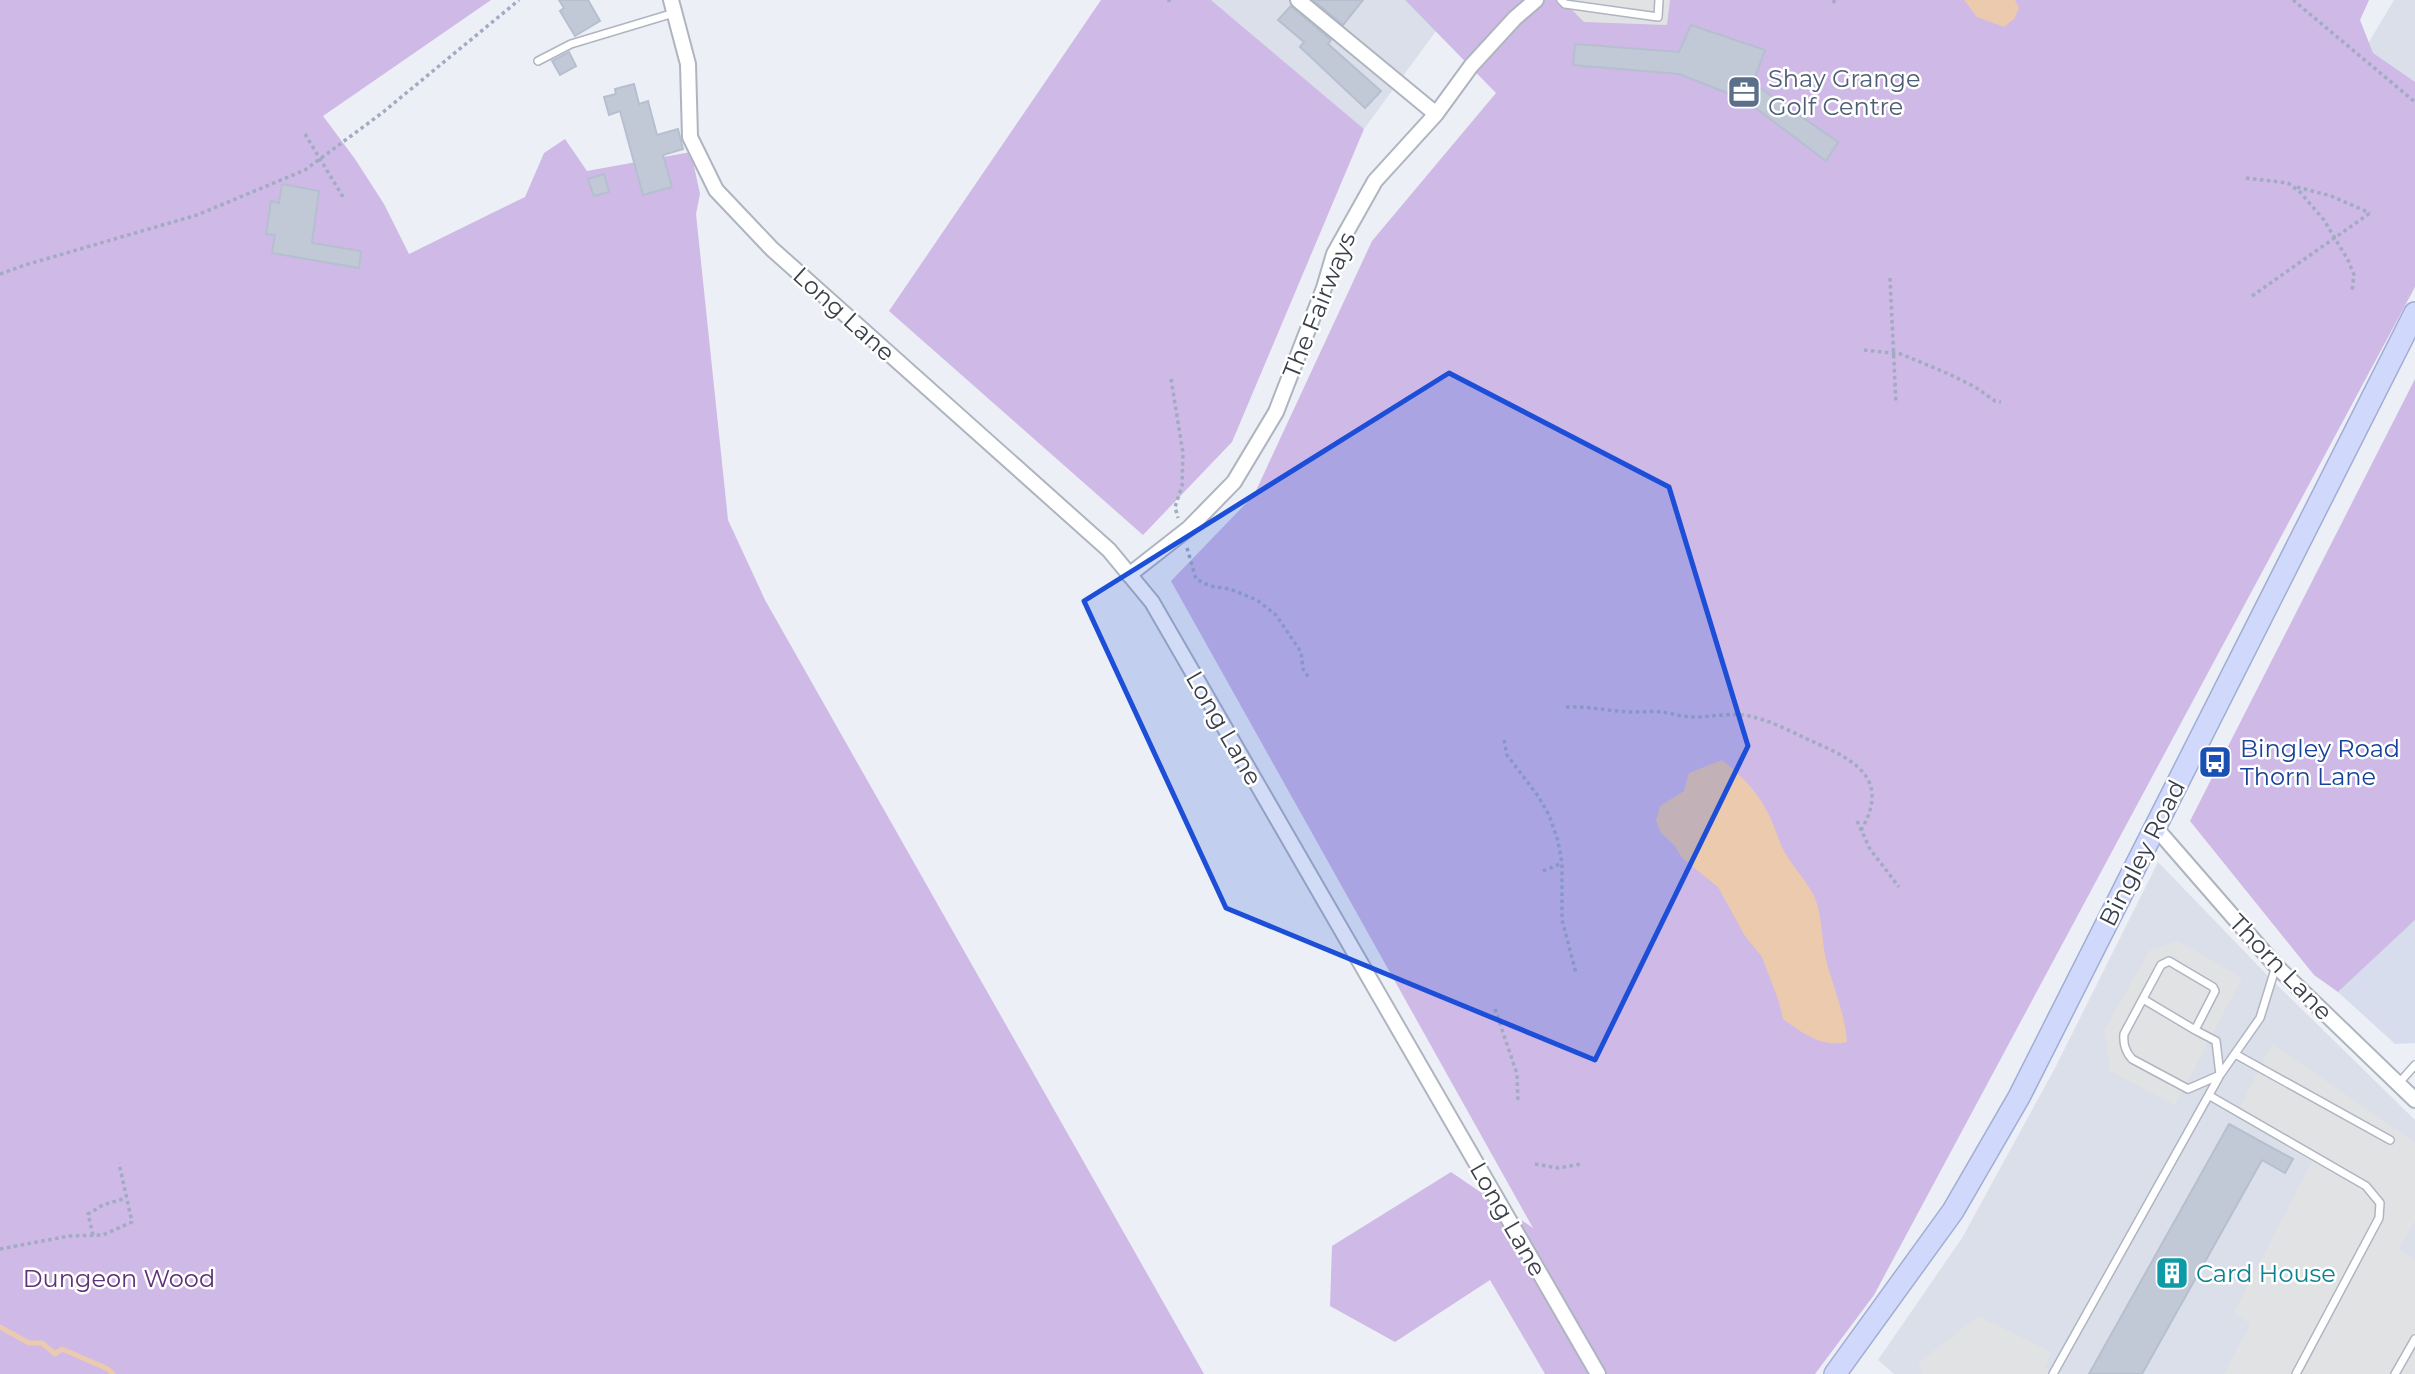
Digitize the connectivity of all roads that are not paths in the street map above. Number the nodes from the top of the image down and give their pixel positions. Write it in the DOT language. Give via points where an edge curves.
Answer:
graph roads {
  1 [pos="1298,0"];
  2 [pos="1536,0"];
  3 [pos="1562,0"];
  4 [pos="1660,0"];
  5 [pos="672,6"];
  6 [pos="538,61"];
  7 [pos="1436,114"];
  8 [pos="2415,313"];
  9 [pos="1129,575"];
  10 [pos="2155,827"];
  11 [pos="2276,966"];
  12 [pos="2143,999"];
  13 [pos="2195,1030"];
  14 [pos="2235,1054"];
  15 [pos="2415,1065"];
  16 [pos="2220,1075"];
  17 [pos="2398,1084"];
  18 [pos="2210,1096"];
  19 [pos="2415,1100"];
  20 [pos="2390,1140"];
  21 [pos="2415,1339"];
  22 [pos="1598,1374"];
  23 [pos="1835,1374"];
  24 [pos="2053,1374"];
  25 [pos="2296,1374"];
  26 [pos="2395,1374"];
  1 -- 7 [label="street"];
  2 -- 7 [label="street, The Fairways" via="1471,66"];
  3 -- 4 [label="lane" via="1658,17"];
  5 -- 6 [label="lane"];
  5 -- 9 [label="street, Long Lane" via="688,64 690,137 716,190 772,249 1109,550"];
  7 -- 9 [label="street, The Fairways" via="1375,181 1334,254 1276,412 1234,482 1189,528"];
  8 -- 10 [label="main road, Bingley Road"];
  9 -- 22 [label="street, Long Lane" via="1152,602"];
  10 -- 11 [label="street, Thorn Lane"];
  10 -- 23 [label="main road, Bingley Road" via="2012,1108 1952,1211"];
  11 -- 14 [label="lane" via="2260,1018"];
  11 -- 17 [label="street, Thorn Lane"];
  12 -- 13 [label="lane"];
  12 -- 13 [label="lane" via="2161,965 2169,961 2215,991"];
  12 -- 16 [label="lane" via="2124,1034 2129,1056 2188,1088"];
  13 -- 16 [label="lane" via="2216,1041"];
  14 -- 16 [label="lane"];
  14 -- 20 [label="lane"];
  15 -- 17 [label="lane"];
  16 -- 18 [label="lane"];
  17 -- 19 [label="street, Thorn Lane"];
  18 -- 24 [label="lane"];
  18 -- 25 [label="lane" via="2366,1186 2380,1203 2379,1218"];
  21 -- 26 [label="lane"];
}
